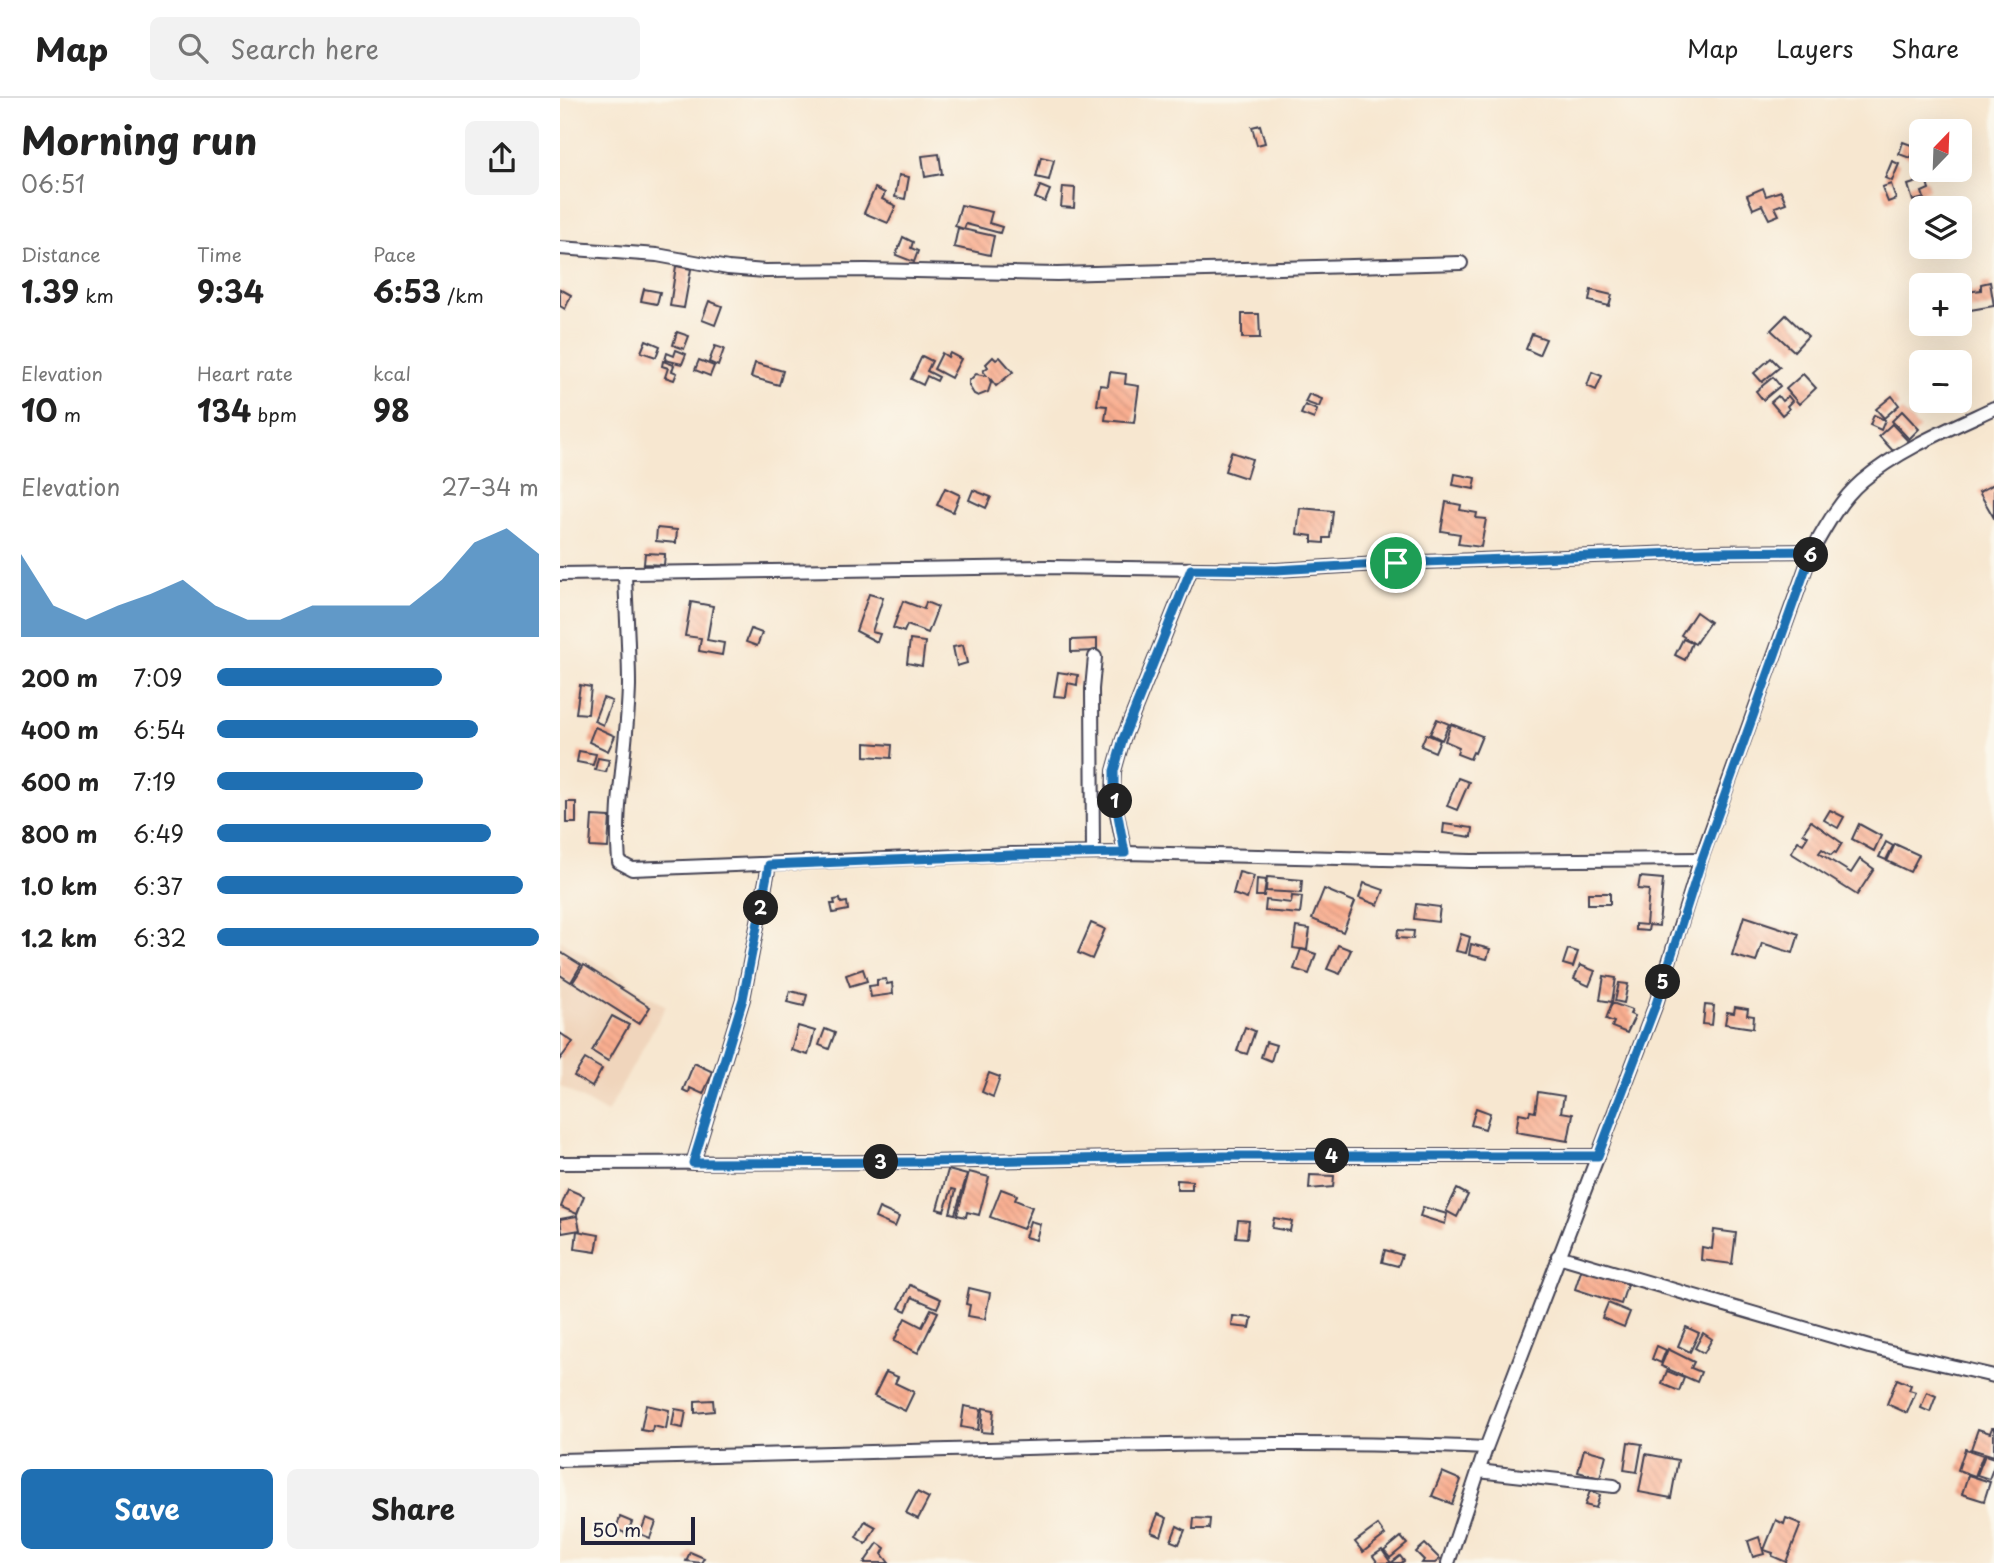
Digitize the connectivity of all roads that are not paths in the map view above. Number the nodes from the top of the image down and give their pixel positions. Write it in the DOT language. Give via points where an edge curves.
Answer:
graph roads {
  1 [pos="560,248"];
  2 [pos="1461,263"];
  3 [pos="1994,408"];
  4 [pos="1812,551"];
  5 [pos="1191,569"];
  6 [pos="625,573"];
  7 [pos="560,574"];
  8 [pos="1095,657"];
  9 [pos="1093,853"];
  10 [pos="1125,853"];
  11 [pos="1702,859"];
  12 [pos="769,865"];
  13 [pos="1598,1156"];
  14 [pos="560,1163"];
  15 [pos="693,1163"];
  16 [pos="1558,1256"];
  17 [pos="1994,1376"];
  18 [pos="1486,1448"];
  19 [pos="560,1460"];
  20 [pos="1478,1471"];
  21 [pos="1614,1486"];
  22 [pos="1448,1563"];
  1 -- 2 [label="street" via="657,255 765,271 1057,274"];
  3 -- 4 [label="street" via="1884,464 1861,482 1830,519"];
  4 -- 5 [label="street"];
  4 -- 11 [label="street"];
  5 -- 6 [label="street"];
  5 -- 10 [label="street" via="1114,771"];
  6 -- 7 [label="street"];
  6 -- 12 [label="street" via="629,686 619,862 632,869"];
  8 -- 9 [label="street" via="1091,699"];
  9 -- 10 [label="street"];
  9 -- 12 [label="street"];
  10 -- 11 [label="street" via="1472,861"];
  11 -- 13 [label="street" via="1656,1004"];
  12 -- 15 [label="street" via="743,999"];
  13 -- 15 [label="street"];
  13 -- 16 [label="street"];
  14 -- 15 [label="street"];
  16 -- 17 [label="street" via="1869,1347"];
  16 -- 18 [label="street"];
  18 -- 19 [label="street" via="1379,1443 902,1449"];
  18 -- 20 [label="street"];
  20 -- 21 [label="street"];
  20 -- 22 [label="street"];
}
